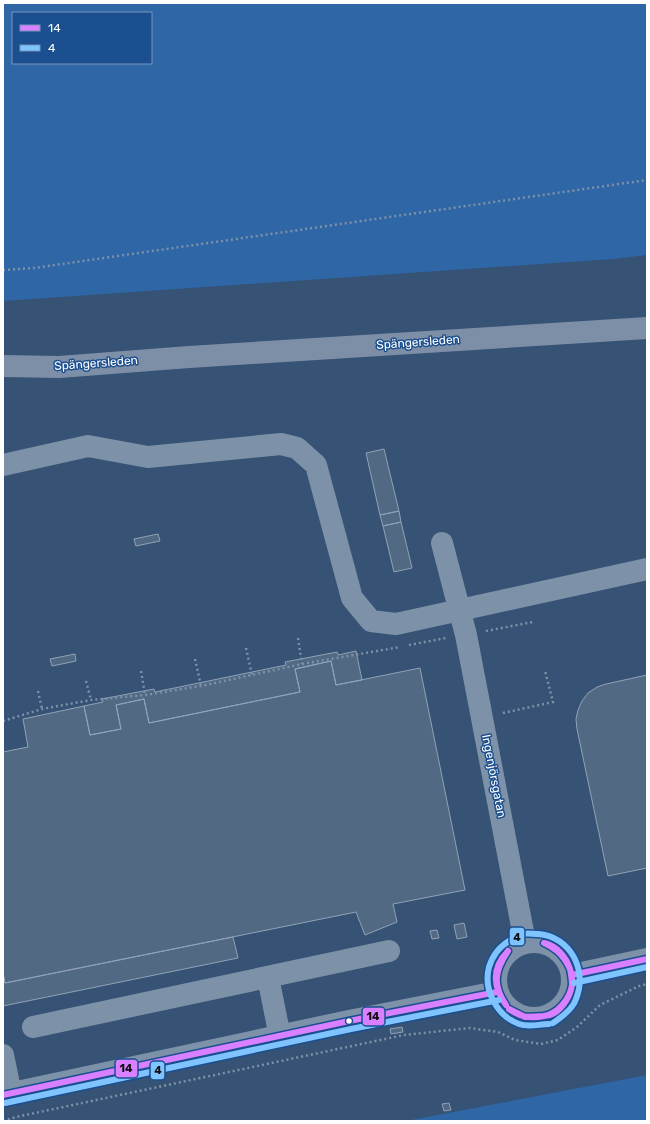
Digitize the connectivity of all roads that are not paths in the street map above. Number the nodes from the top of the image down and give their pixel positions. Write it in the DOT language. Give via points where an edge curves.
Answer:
graph roads {
  1 [pos="647,328"];
  2 [pos="3,353"];
  3 [pos="189,357"];
  4 [pos="3,366"];
  5 [pos="3,465"];
  6 [pos="442,543"];
  7 [pos="647,570"];
  8 [pos="460,610"];
  9 [pos="526,942"];
  10 [pos="390,951"];
  11 [pos="647,959"];
  12 [pos="572,975"];
  13 [pos="268,977"];
  14 [pos="497,992"];
  15 [pos="33,1027"];
  16 [pos="280,1037"];
  17 [pos="3,1055"];
  18 [pos="7,1095"];
  1 -- 3 [label="main road, Spängersleden"];
  2 -- 3 [label="main road, Spängersleden"];
  3 -- 4 [label="main road, Spängersleden" via="60,367"];
  5 -- 8 [label="street" via="88,446 148,457 274,444 297,448 316,465 352,598 371,621 396,624"];
  6 -- 8 [label="street, Ingenjörsgatan"];
  7 -- 8 [label="street"];
  8 -- 9 [label="street, Ingenjörsgatan"];
  9 -- 12 [label="street" via="538,941 551,945 561,952 568,962"];
  9 -- 14 [label="street" via="504,955 495,979"];
  10 -- 13 [label="street"];
  11 -- 12 [label="street"];
  12 -- 14 [label="street" via="572,987 567,999 549,1016 524,1017 512,1012"];
  13 -- 15 [label="street"];
  13 -- 16 [label="street"];
  14 -- 16 [label="street"];
  16 -- 18 [label="street"];
  17 -- 18 [label="street"];
}
